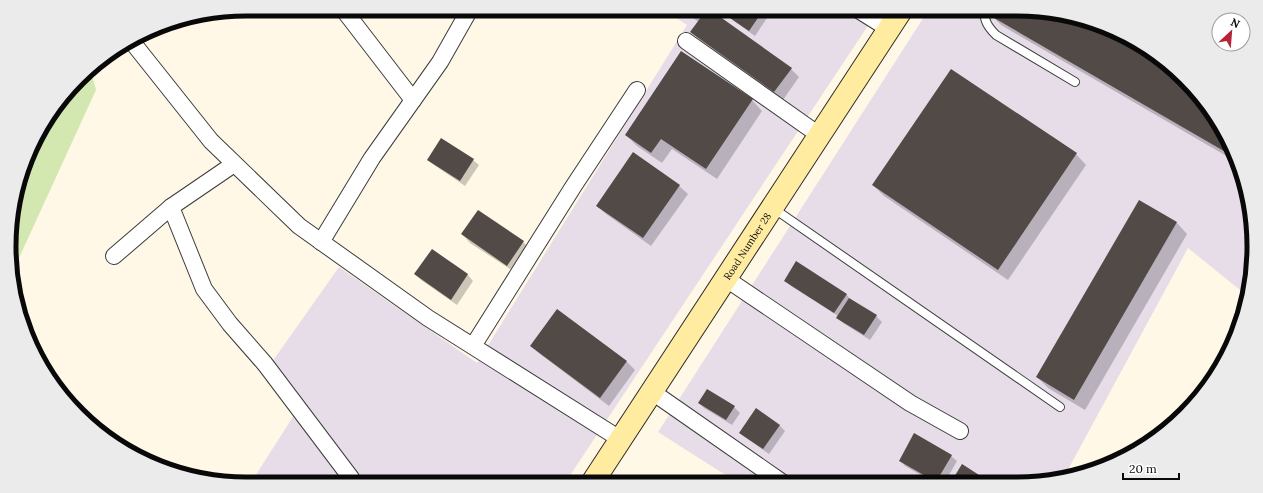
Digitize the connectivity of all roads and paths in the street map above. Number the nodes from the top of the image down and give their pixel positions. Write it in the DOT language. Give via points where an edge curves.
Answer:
graph roads {
  1 [pos="348,16"];
  2 [pos="466,16"];
  3 [pos="869,16"];
  4 [pos="897,16"];
  5 [pos="985,16"];
  6 [pos="889,29"];
  7 [pos="686,40"];
  8 [pos="135,45"];
  9 [pos="1075,82"];
  10 [pos="637,90"];
  11 [pos="413,100"];
  12 [pos="820,135"];
  13 [pos="234,164"];
  14 [pos="772,207"];
  15 [pos="171,208"];
  16 [pos="321,242"];
  17 [pos="114,256"];
  18 [pos="725,278"];
  19 [pos="473,346"];
  20 [pos="651,391"];
  21 [pos="1060,407"];
  22 [pos="960,430"];
  23 [pos="620,440"];
  24 [pos="349,477"];
  25 [pos="596,477"];
  26 [pos="774,477"];
  1 -- 11 [label="street"];
  2 -- 11 [label="street" via="440,62"];
  3 -- 6 [label="street"];
  4 -- 6 [label="street, Road Number 28"];
  5 -- 9 [label="lane" via="988,28 996,35"];
  6 -- 12 [label="street, Road Number 28"];
  7 -- 12 [label="street"];
  8 -- 13 [label="street" via="211,142"];
  10 -- 19 [label="street"];
  11 -- 16 [label="street" via="372,158"];
  12 -- 14 [label="street, Road Number 28"];
  13 -- 15 [label="street"];
  13 -- 16 [label="street" via="299,226"];
  14 -- 18 [label="street, Road Number 28"];
  14 -- 21 [label="lane"];
  15 -- 17 [label="street"];
  15 -- 24 [label="street" via="204,289 265,364"];
  16 -- 19 [label="street" via="428,318"];
  18 -- 20 [label="street, Road Number 28"];
  18 -- 22 [label="street" via="910,403"];
  19 -- 23 [label="street"];
  20 -- 23 [label="street, Road Number 28"];
  20 -- 26 [label="street"];
  23 -- 25 [label="street, Road Number 28"];
}
